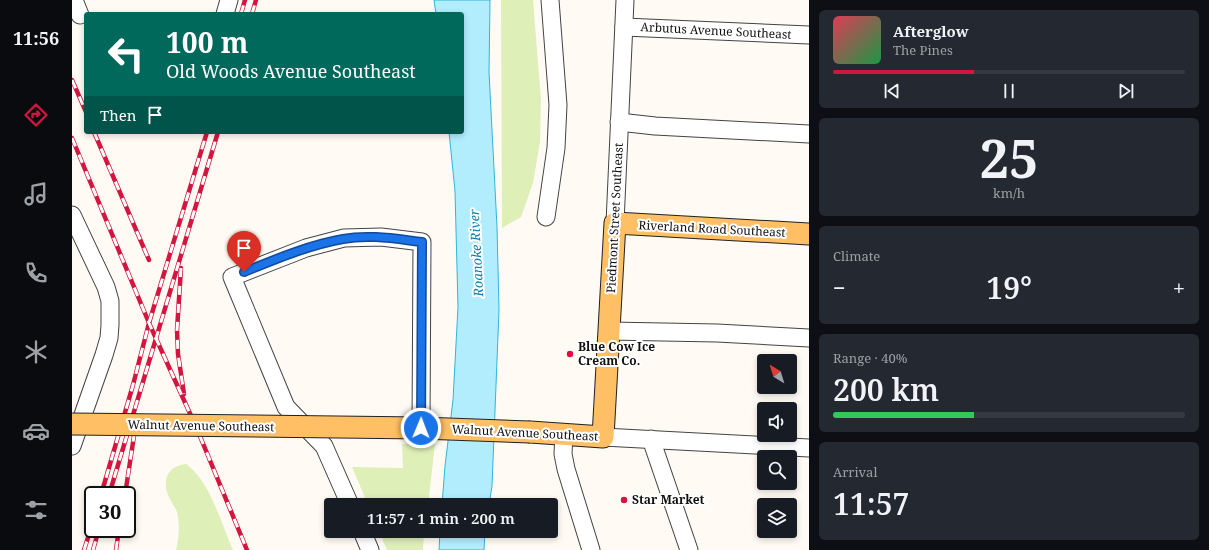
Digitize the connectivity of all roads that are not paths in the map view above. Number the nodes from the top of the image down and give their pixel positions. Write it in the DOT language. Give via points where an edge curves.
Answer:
graph roads {
  1 [pos="229,0"];
  2 [pos="550,0"];
  3 [pos="626,0"];
  4 [pos="226,12"];
  5 [pos="624,27"];
  6 [pos="809,36"];
  7 [pos="619,122"];
  8 [pos="809,134"];
  9 [pos="72,214"];
  10 [pos="546,217"];
  11 [pos="615,223"];
  12 [pos="809,234"];
  13 [pos="609,331"];
  14 [pos="809,338"];
  15 [pos="72,424"];
  16 [pos="421,428"];
  17 [pos="564,434"];
  18 [pos="603,437"];
  19 [pos="651,439"];
  20 [pos="72,446"];
  21 [pos="809,448"];
  22 [pos="347,498"];
  23 [pos="365,538"];
  24 [pos="370,550"];
  25 [pos="591,550"];
  26 [pos="689,550"];
  1 -- 4 [label="street"];
  2 -- 10 [label="street" via="558,104 556,148"];
  3 -- 5 [label="street, Piedmont Street Southeast"];
  5 -- 6 [label="street, Arbutus Avenue Southeast"];
  5 -- 7 [label="street, Piedmont Street Southeast"];
  7 -- 8 [label="street"];
  7 -- 11 [label="street, Piedmont Street Southeast"];
  9 -- 20 [label="street" via="110,301 109,338"];
  11 -- 12 [label="main road, Riverland Road Southeast"];
  11 -- 13 [label="main road, Piedmont Street Southeast"];
  13 -- 14 [label="street"];
  13 -- 18 [label="main road, Piedmont Street Southeast"];
  15 -- 16 [label="main road, Walnut Avenue Southeast, bridge"];
  16 -- 17 [label="main road, Walnut Avenue Southeast, bridge"];
  16 -- 22 [label="street" via="422,242 380,237 344,238 306,248 232,277 286,407 324,446"];
  17 -- 18 [label="main road, Walnut Avenue Southeast"];
  17 -- 25 [label="street" via="563,454 566,469"];
  18 -- 19 [label="street, Walnut Avenue Southeast"];
  19 -- 21 [label="street, Walnut Avenue Southeast"];
  19 -- 26 [label="street"];
  23 -- 24 [label="street"];
}
